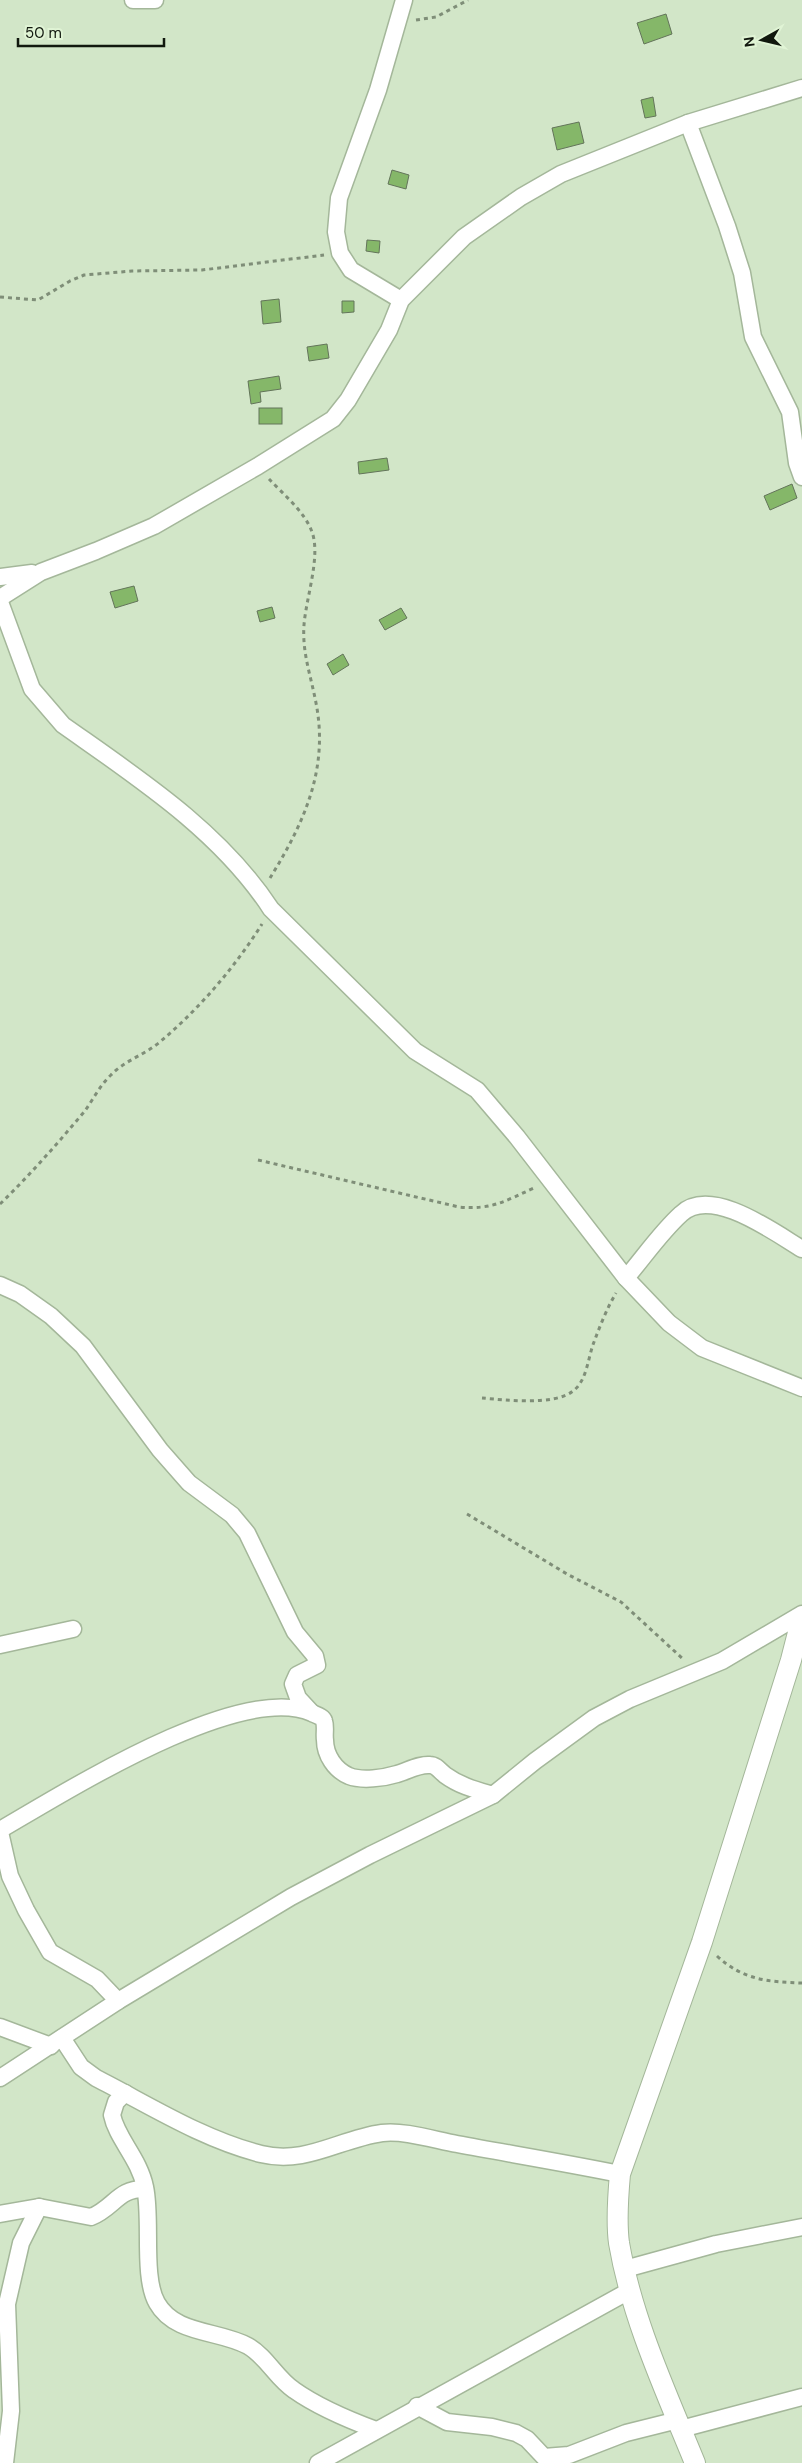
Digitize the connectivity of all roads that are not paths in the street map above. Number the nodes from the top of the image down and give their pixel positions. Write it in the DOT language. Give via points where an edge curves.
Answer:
graph roads {
  1 [pos="133,0"];
  2 [pos="155,0"];
  3 [pos="404,0"];
  4 [pos="802,88"];
  5 [pos="688,123"];
  6 [pos="401,300"];
  7 [pos="802,477"];
  8 [pos="41,572"];
  9 [pos="0,577"];
  10 [pos="0,598"];
  11 [pos="0,602"];
  12 [pos="802,1249"];
  13 [pos="626,1278"];
  14 [pos="0,1285"];
  15 [pos="802,1388"];
  16 [pos="802,1616"];
  17 [pos="74,1629"];
  18 [pos="0,1645"];
  19 [pos="799,1645"];
  20 [pos="311,1712"];
  21 [pos="493,1795"];
  22 [pos="0,1831"];
  23 [pos="118,2001"];
  24 [pos="0,2028"];
  25 [pos="56,2042"];
  26 [pos="0,2078"];
  27 [pos="125,2093"];
  28 [pos="620,2174"];
  29 [pos="145,2189"];
  30 [pos="39,2207"];
  31 [pos="0,2214"];
  32 [pos="802,2226"];
  33 [pos="625,2269"];
  34 [pos="629,2291"];
  35 [pos="802,2397"];
  36 [pos="417,2406"];
  37 [pos="679,2425"];
  38 [pos="376,2430"];
  39 [pos="5,2463"];
  40 [pos="318,2463"];
  41 [pos="694,2463"];
  1 -- 2 [label="street"];
  3 -- 6 [label="street" via="378,90 339,198 336,232 340,253 351,270"];
  4 -- 5 [label="street"];
  5 -- 6 [label="street" via="561,174 521,197 464,237"];
  5 -- 7 [label="street" via="742,273 753,337 790,412"];
  6 -- 8 [label="street" via="389,330 348,400 332,419 154,526"];
  8 -- 9 [label="street"];
  8 -- 10 [label="street"];
  11 -- 13 [label="street" via="32,689 48,710 63,725 170,803 223,851 272,909 414,1051 477,1090"];
  12 -- 13 [label="street" via="758,1222 726,1208 695,1206 682,1212"];
  13 -- 15 [label="street" via="669,1322 702,1348"];
  14 -- 20 [label="street" via="20,1294 51,1316 83,1346 189,1483 232,1515 247,1533 295,1632 315,1656 317,1665 297,1675 293,1684 298,1698"];
  16 -- 19 [label="street"];
  16 -- 21 [label="street" via="698,1672 630,1699 594,1718"];
  17 -- 18 [label="street"];
  19 -- 28 [label="street" via="702,1942"];
  20 -- 21 [label="street" via="324,1722 328,1755 339,1770 351,1776 387,1776 423,1764 433,1765 457,1784"];
  20 -- 22 [label="street" via="276,1708 241,1713 188,1730 125,1758"];
  21 -- 23 [label="street" via="291,1897"];
  22 -- 23 [label="street" via="10,1876 50,1952 91,1975"];
  23 -- 25 [label="street"];
  24 -- 25 [label="street"];
  25 -- 26 [label="street"];
  25 -- 27 [label="street" via="81,2067"];
  27 -- 28 [label="street" via="200,2132 262,2154 314,2154 383,2133"];
  27 -- 29 [label="street" via="116,2102 112,2115 134,2156"];
  28 -- 33 [label="street" via="619,2241"];
  29 -- 30 [label="street" via="127,2190 91,2217"];
  29 -- 38 [label="street" via="152,2291 163,2312 172,2320 247,2346 265,2358 294,2390"];
  30 -- 31 [label="street"];
  30 -- 39 [label="street" via="21,2244 7,2304 11,2411"];
  32 -- 33 [label="street" via="716,2244"];
  33 -- 34 [label="street"];
  34 -- 36 [label="street"];
  34 -- 37 [label="street"];
  35 -- 37 [label="street"];
  36 -- 37 [label="street" via="446,2422 516,2433 527,2439 544,2457 569,2455 619,2435"];
  36 -- 38 [label="street"];
  37 -- 41 [label="street"];
  38 -- 40 [label="street"];
}
